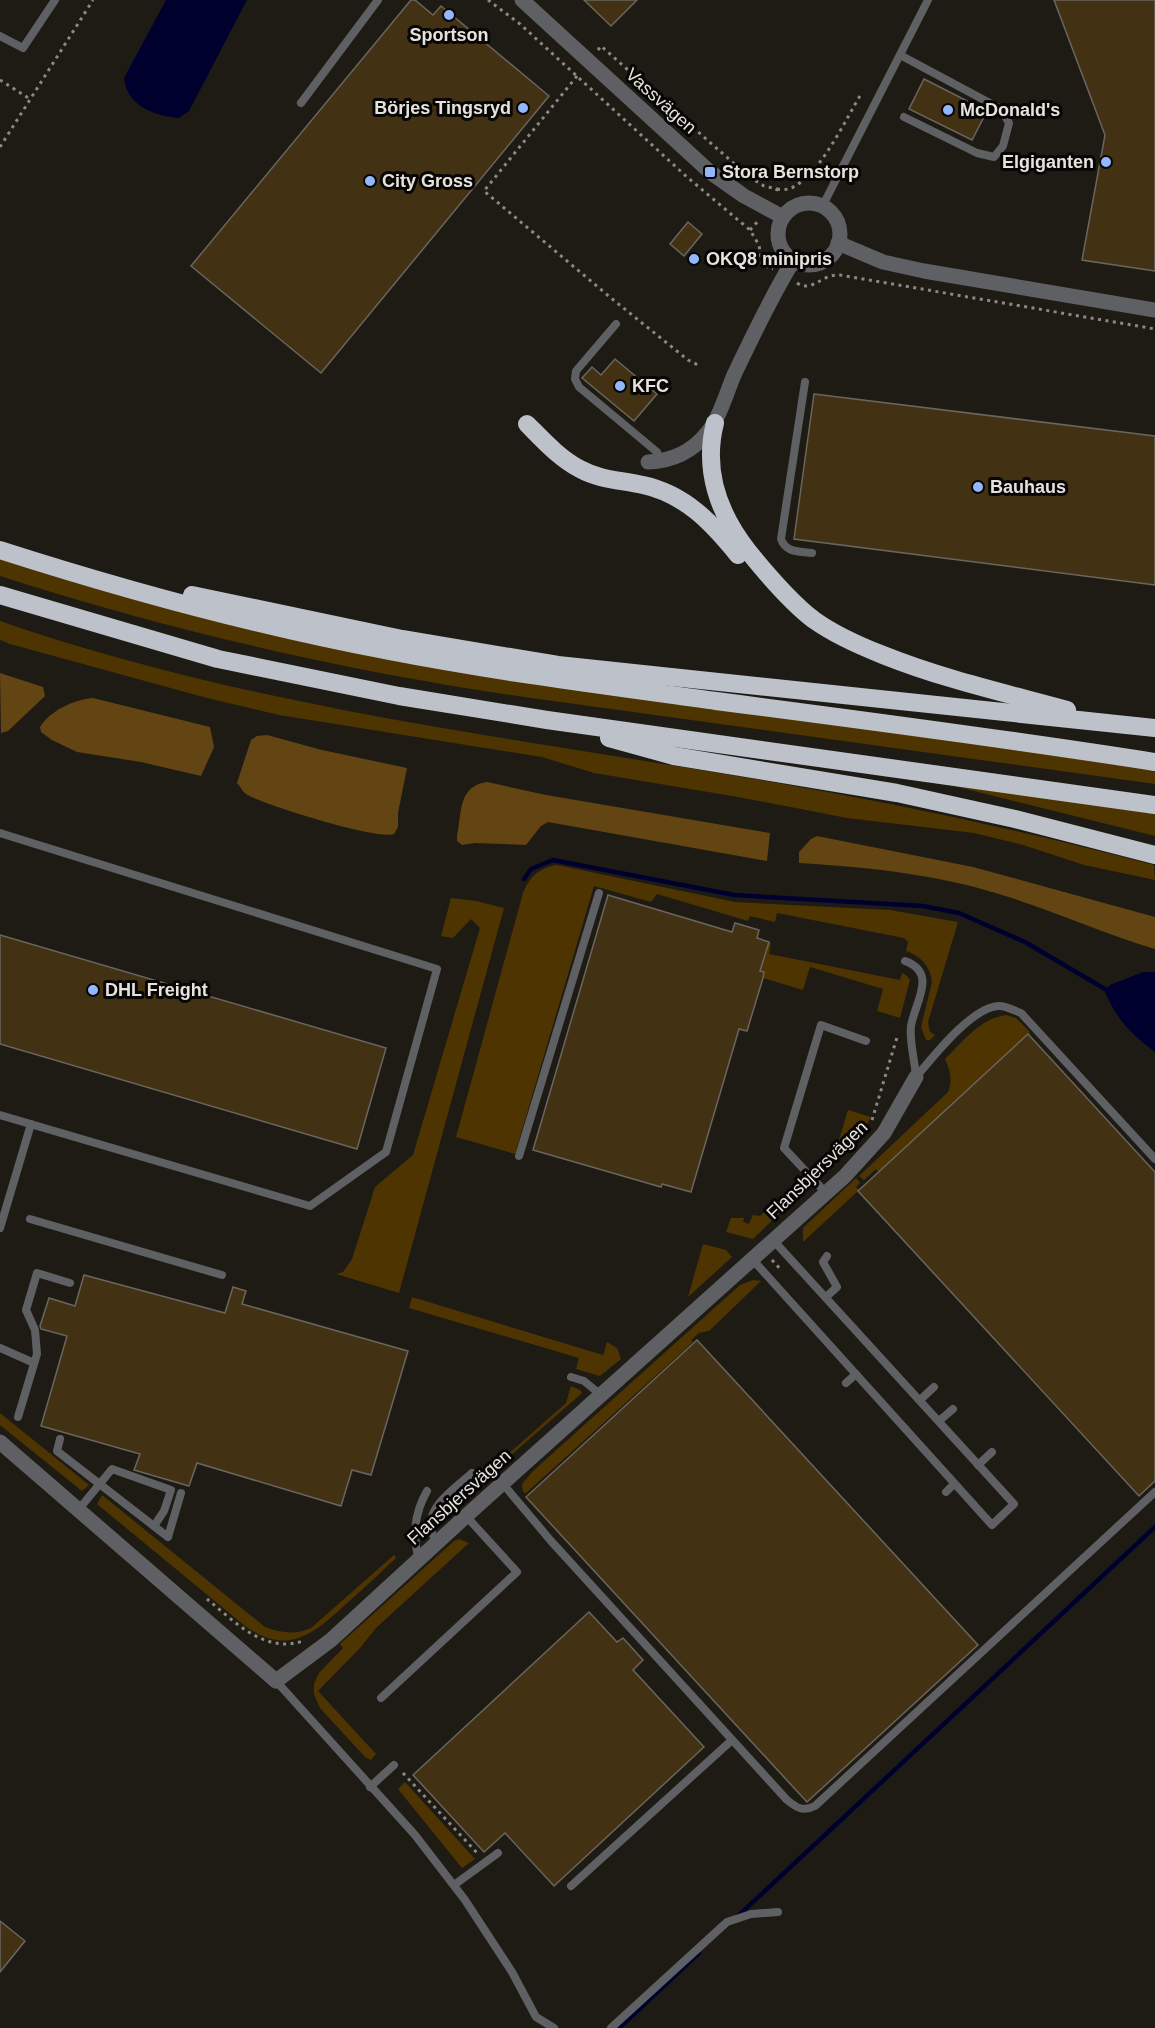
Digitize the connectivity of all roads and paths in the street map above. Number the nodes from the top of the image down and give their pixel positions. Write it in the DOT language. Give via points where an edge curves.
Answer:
graph roads {
  1 [pos="55,0"];
  2 [pos="93,0"];
  3 [pos="378,0"];
  4 [pos="522,0"];
  5 [pos="928,0"];
  6 [pos="0,36"];
  7 [pos="601,46"];
  8 [pos="900,55"];
  9 [pos="576,76"];
  10 [pos="0,80"];
  11 [pos="861,94"];
  12 [pos="30,99"];
  13 [pos="301,103"];
  14 [pos="904,117"];
  15 [pos="0,147"];
  16 [pos="777,189"];
  17 [pos="823,205"];
  18 [pos="776,214"];
  19 [pos="750,230"];
  20 [pos="838,243"];
  21 [pos="793,261"];
  22 [pos="1155,310"];
  23 [pos="616,324"];
  24 [pos="698,365"];
  25 [pos="805,382"];
  26 [pos="714,423"];
  27 [pos="527,424"];
  28 [pos="652,457"];
  29 [pos="0,550"];
  30 [pos="812,553"];
  31 [pos="52,567"];
  32 [pos="0,595"];
  33 [pos="814,620"];
  34 [pos="547,720"];
  35 [pos="1122,726"];
  36 [pos="1155,726"];
  37 [pos="1155,762"];
  38 [pos="1155,805"];
  39 [pos="0,833"];
  40 [pos="1155,855"];
  41 [pos="599,893"];
  42 [pos="905,961"];
  43 [pos="900,1027"];
  44 [pos="867,1041"];
  45 [pos="916,1077"];
  46 [pos="0,1114"];
  47 [pos="871,1122"];
  48 [pos="31,1124"];
  49 [pos="519,1156"];
  50 [pos="1155,1158"];
  51 [pos="826,1194"];
  52 [pos="30,1219"];
  53 [pos="0,1228"];
  54 [pos="773,1240"];
  55 [pos="827,1256"];
  56 [pos="752,1259"];
  57 [pos="222,1275"];
  58 [pos="70,1283"];
  59 [pos="825,1297"];
  60 [pos="0,1348"];
  61 [pos="34,1364"];
  62 [pos="856,1374"];
  63 [pos="571,1377"];
  64 [pos="846,1383"];
  65 [pos="934,1387"];
  66 [pos="601,1395"];
  67 [pos="920,1400"];
  68 [pos="953,1409"];
  69 [pos="18,1417"];
  70 [pos="939,1421"];
  71 [pos="60,1439"];
  72 [pos="0,1442"];
  73 [pos="992,1452"];
  74 [pos="978,1464"];
  75 [pos="472,1473"];
  76 [pos="100,1484"];
  77 [pos="503,1484"];
  78 [pos="954,1484"];
  79 [pos="427,1491"];
  80 [pos="946,1492"];
  81 [pos="1155,1492"];
  82 [pos="181,1493"];
  83 [pos="79,1509"];
  84 [pos="466,1516"];
  85 [pos="154,1526"];
  86 [pos="437,1543"];
  87 [pos="419,1560"];
  88 [pos="204,1596"];
  89 [pos="308,1639"];
  90 [pos="276,1681"];
  91 [pos="381,1698"];
  92 [pos="732,1740"];
  93 [pos="394,1765"];
  94 [pos="370,1787"];
  95 [pos="498,1853"];
  96 [pos="486,1862"];
  97 [pos="454,1885"];
  98 [pos="571,1886"];
  99 [pos="778,1912"];
  100 [pos="554,2028"];
  101 [pos="611,2028"];
  1 -- 6 [label="lane" via="24,48"];
  2 -- 12 [label="path"];
  3 -- 13 [label="lane"];
  4 -- 18 [label="street, Vassvägen" via="711,172"];
  5 -- 8 [label="lane"];
  7 -- 16 [label="path" via="748,176"];
  8 -- 14 [label="lane" via="1001,109 1009,123 1003,146 994,157 977,153"];
  8 -- 17 [label="lane"];
  9 -- 24 [label="path" via="484,191"];
  10 -- 12 [label="path"];
  11 -- 16 [label="path" via="814,169 797,186"];
  12 -- 15 [label="path"];
  16 -- 18 [label="path"];
  17 -- 18 [label="street" via="802,203"];
  17 -- 20 [label="street" via="839,225"];
  18 -- 19 [label="path"];
  18 -- 21 [label="street" via="777,239"];
  20 -- 21 [label="street" via="831,256 822,262 809,265"];
  20 -- 22 [label="street" via="883,262 914,269"];
  21 -- 26 [label="street"];
  23 -- 28 [label="lane" via="576,371 575,379"];
  25 -- 30 [label="lane" via="781,539 790,550"];
  26 -- 28 [label="street" via="678,457 665,462"];
  26 -- 33 [label="highway" via="712,473 727,518 763,570"];
  27 -- 33 [label="highway" via="562,458 581,470 655,488 688,504 718,531 761,583"];
  29 -- 31 [label="highway"];
  31 -- 35 [label="highway" via="481,654"];
  31 -- 37 [label="highway" via="225,615 472,667"];
  32 -- 34 [label="highway" via="218,659 399,696"];
  33 -- 35 [label="highway" via="854,643 905,664"];
  34 -- 38 [label="highway"];
  34 -- 40 [label="highway" via="674,756 897,793"];
  35 -- 36 [label="highway"];
  39 -- 48 [label="lane" via="437,969 386,1152 310,1206"];
  41 -- 49 [label="lane"];
  42 -- 45 [label="lane" via="923,976 911,1027"];
  43 -- 47 [label="path"];
  44 -- 51 [label="lane" via="821,1025 784,1148"];
  45 -- 50 [label="lane" via="977,1014 999,1006 1021,1013"];
  45 -- 51 [label="street, Flansbjersvägen" via="884,1133"];
  46 -- 48 [label="lane"];
  48 -- 53 [label="lane"];
  51 -- 54 [label="street, Flansbjersvägen"];
  52 -- 57 [label="lane"];
  54 -- 56 [label="street, Flansbjersvägen"];
  54 -- 59 [label="lane"];
  55 -- 59 [label="lane" via="823,1262 837,1287"];
  56 -- 62 [label="lane"];
  56 -- 66 [label="street, Flansbjersvägen"];
  58 -- 61 [label="lane" via="37,1273 26,1310 35,1330"];
  59 -- 67 [label="lane"];
  60 -- 61 [label="lane"];
  61 -- 69 [label="lane"];
  62 -- 64 [label="lane"];
  62 -- 78 [label="lane"];
  63 -- 66 [label="lane" via="584,1381"];
  65 -- 67 [label="lane"];
  66 -- 77 [label="street, Flansbjersvägen"];
  67 -- 70 [label="lane"];
  68 -- 70 [label="lane"];
  70 -- 74 [label="lane"];
  71 -- 76 [label="lane" via="57,1451"];
  72 -- 83 [label="street"];
  73 -- 74 [label="lane"];
  74 -- 78 [label="lane" via="1014,1504 992,1525"];
  75 -- 86 [label="lane" via="436,1507 431,1529"];
  76 -- 83 [label="lane"];
  76 -- 85 [label="lane"];
  76 -- 85 [label="lane" via="112,1469 171,1490"];
  77 -- 84 [label="street, Flansbjersvägen"];
  77 -- 92 [label="lane"];
  78 -- 80 [label="lane"];
  79 -- 87 [label="lane" via="419,1505 416,1524"];
  81 -- 92 [label="lane" via="815,1806 798,1809"];
  82 -- 85 [label="lane" via="168,1537"];
  83 -- 90 [label="street"];
  84 -- 86 [label="street, Flansbjersvägen"];
  84 -- 91 [label="lane" via="517,1572"];
  86 -- 87 [label="street, Flansbjersvägen"];
  87 -- 90 [label="street, Flansbjersvägen" via="331,1640"];
  88 -- 89 [label="path" via="240,1626 268,1642 297,1643"];
  90 -- 94 [label="lane"];
  92 -- 98 [label="lane"];
  93 -- 94 [label="lane"];
  93 -- 96 [label="path"];
  94 -- 97 [label="lane"];
  95 -- 96 [label="lane"];
  96 -- 97 [label="lane"];
  97 -- 100 [label="lane" via="512,1972 536,2017"];
  99 -- 101 [label="lane" via="751,1914 728,1922"];
}
